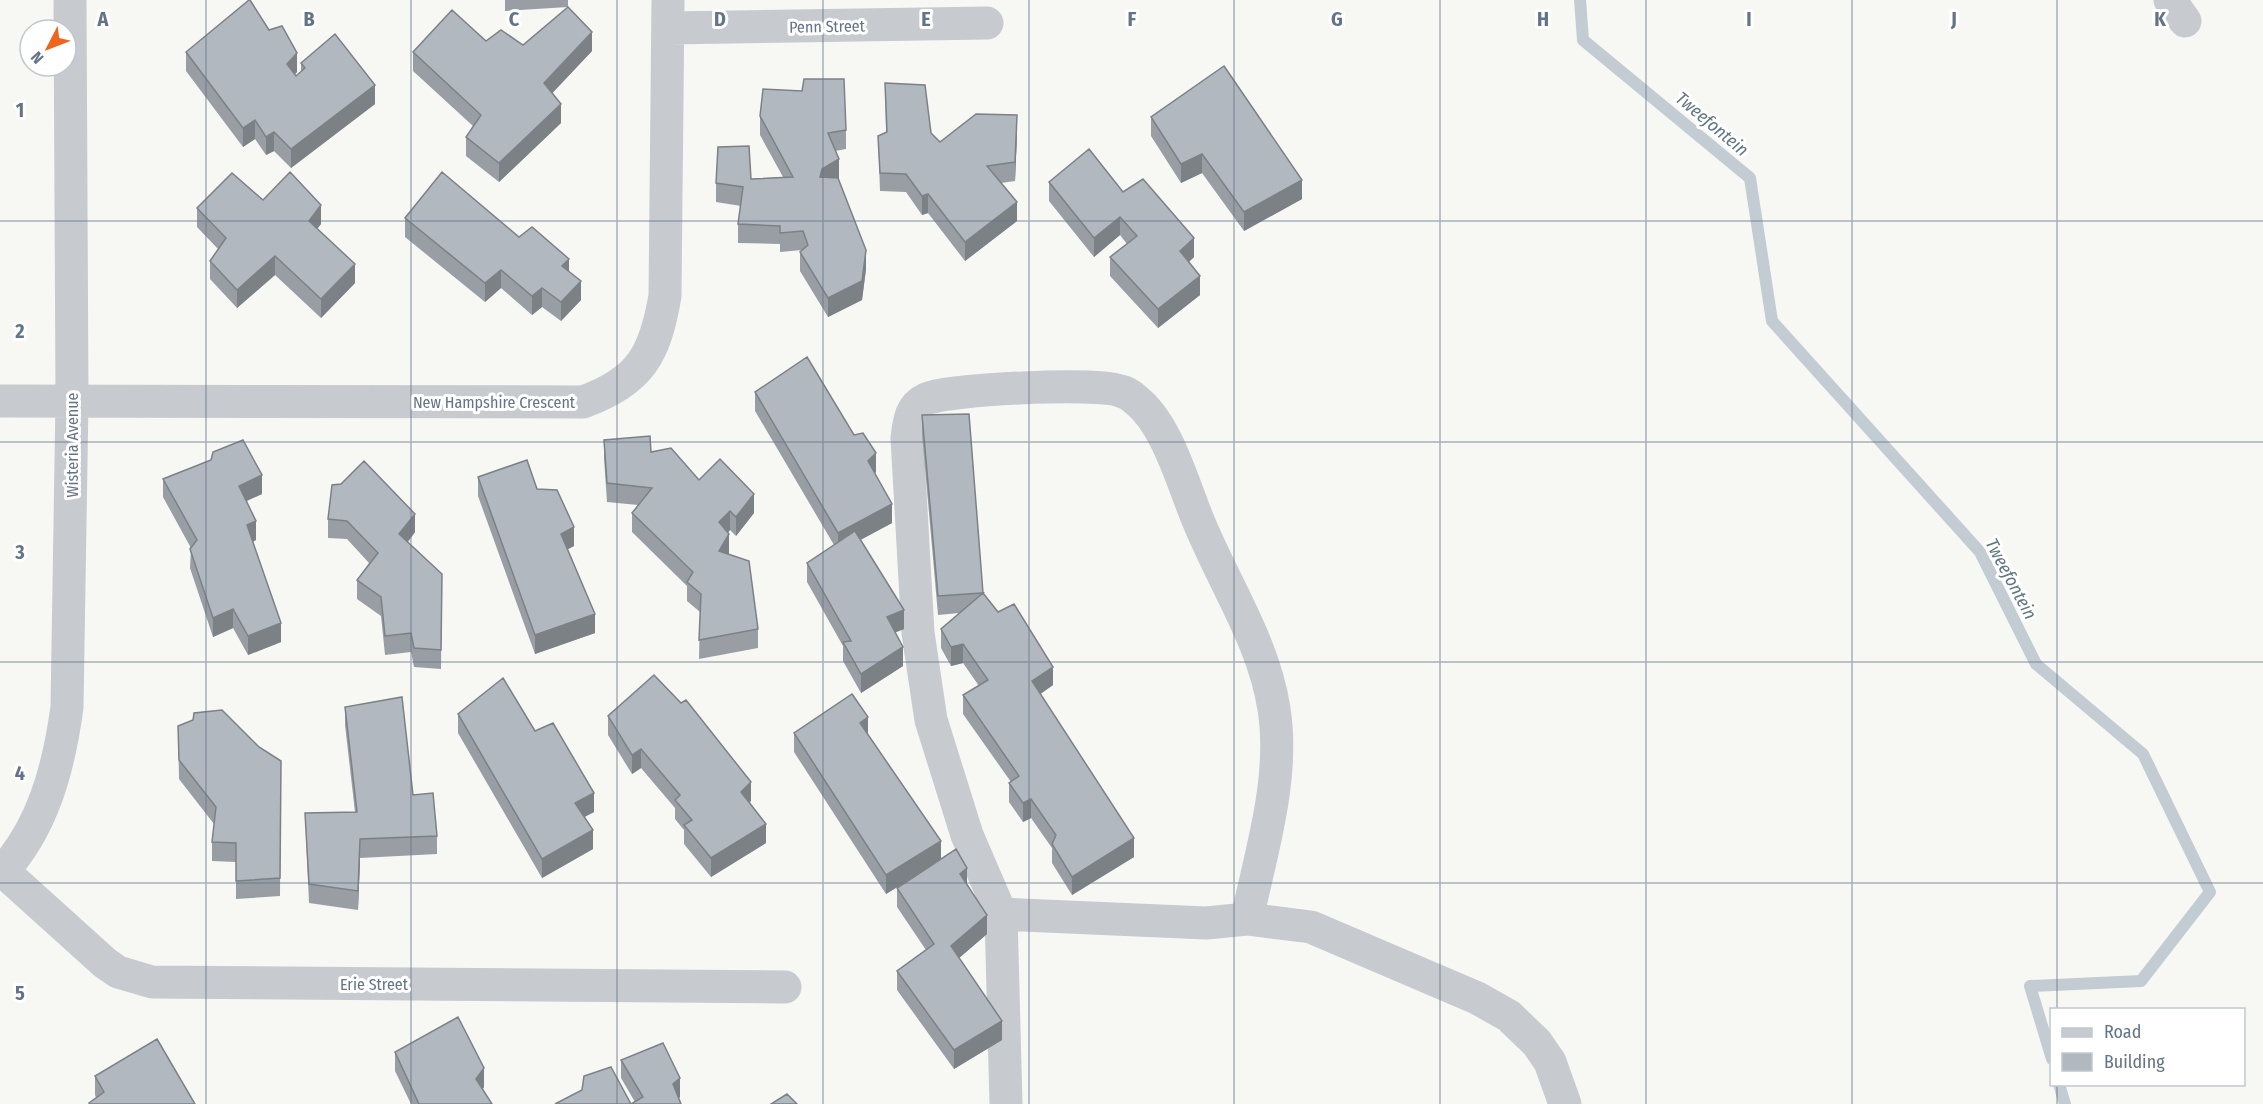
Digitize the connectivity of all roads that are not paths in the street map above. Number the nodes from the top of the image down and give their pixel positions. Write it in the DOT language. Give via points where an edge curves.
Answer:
graph roads {
  1 [pos="70,0"];
  2 [pos="668,14"];
  3 [pos="987,23"];
  4 [pos="0,401"];
  5 [pos="72,401"];
  6 [pos="1,873"];
  7 [pos="1001,914"];
  8 [pos="1247,919"];
  9 [pos="785,987"];
  10 [pos="1006,1104"];
  11 [pos="1565,1104"];
  1 -- 5 [label="street, Wisteria Avenue"];
  2 -- 3 [label="street, Penn Street"];
  2 -- 5 [label="street, New Hampshire Crescent" via="665,296 658,335 632,375 619,385 583,402"];
  4 -- 5 [label="street, New Hampshire Crescent"];
  5 -- 6 [label="street, Wisteria Avenue" via="69,659 61,752 49,793"];
  6 -- 9 [label="street, Erie Street" via="105,963 118,972 152,982"];
  7 -- 8 [label="street" via="1206,923"];
  7 -- 8 [label="street" via="966,835 931,720 918,633 907,438 910,419 915,407 926,399 996,389 1097,388 1120,390 1152,417 1168,445 1265,671 1274,709 1276,743 1272,802"];
  7 -- 10 [label="street"];
  8 -- 11 [label="street" via="1311,927 1477,998 1537,1042 1550,1062"];
}
